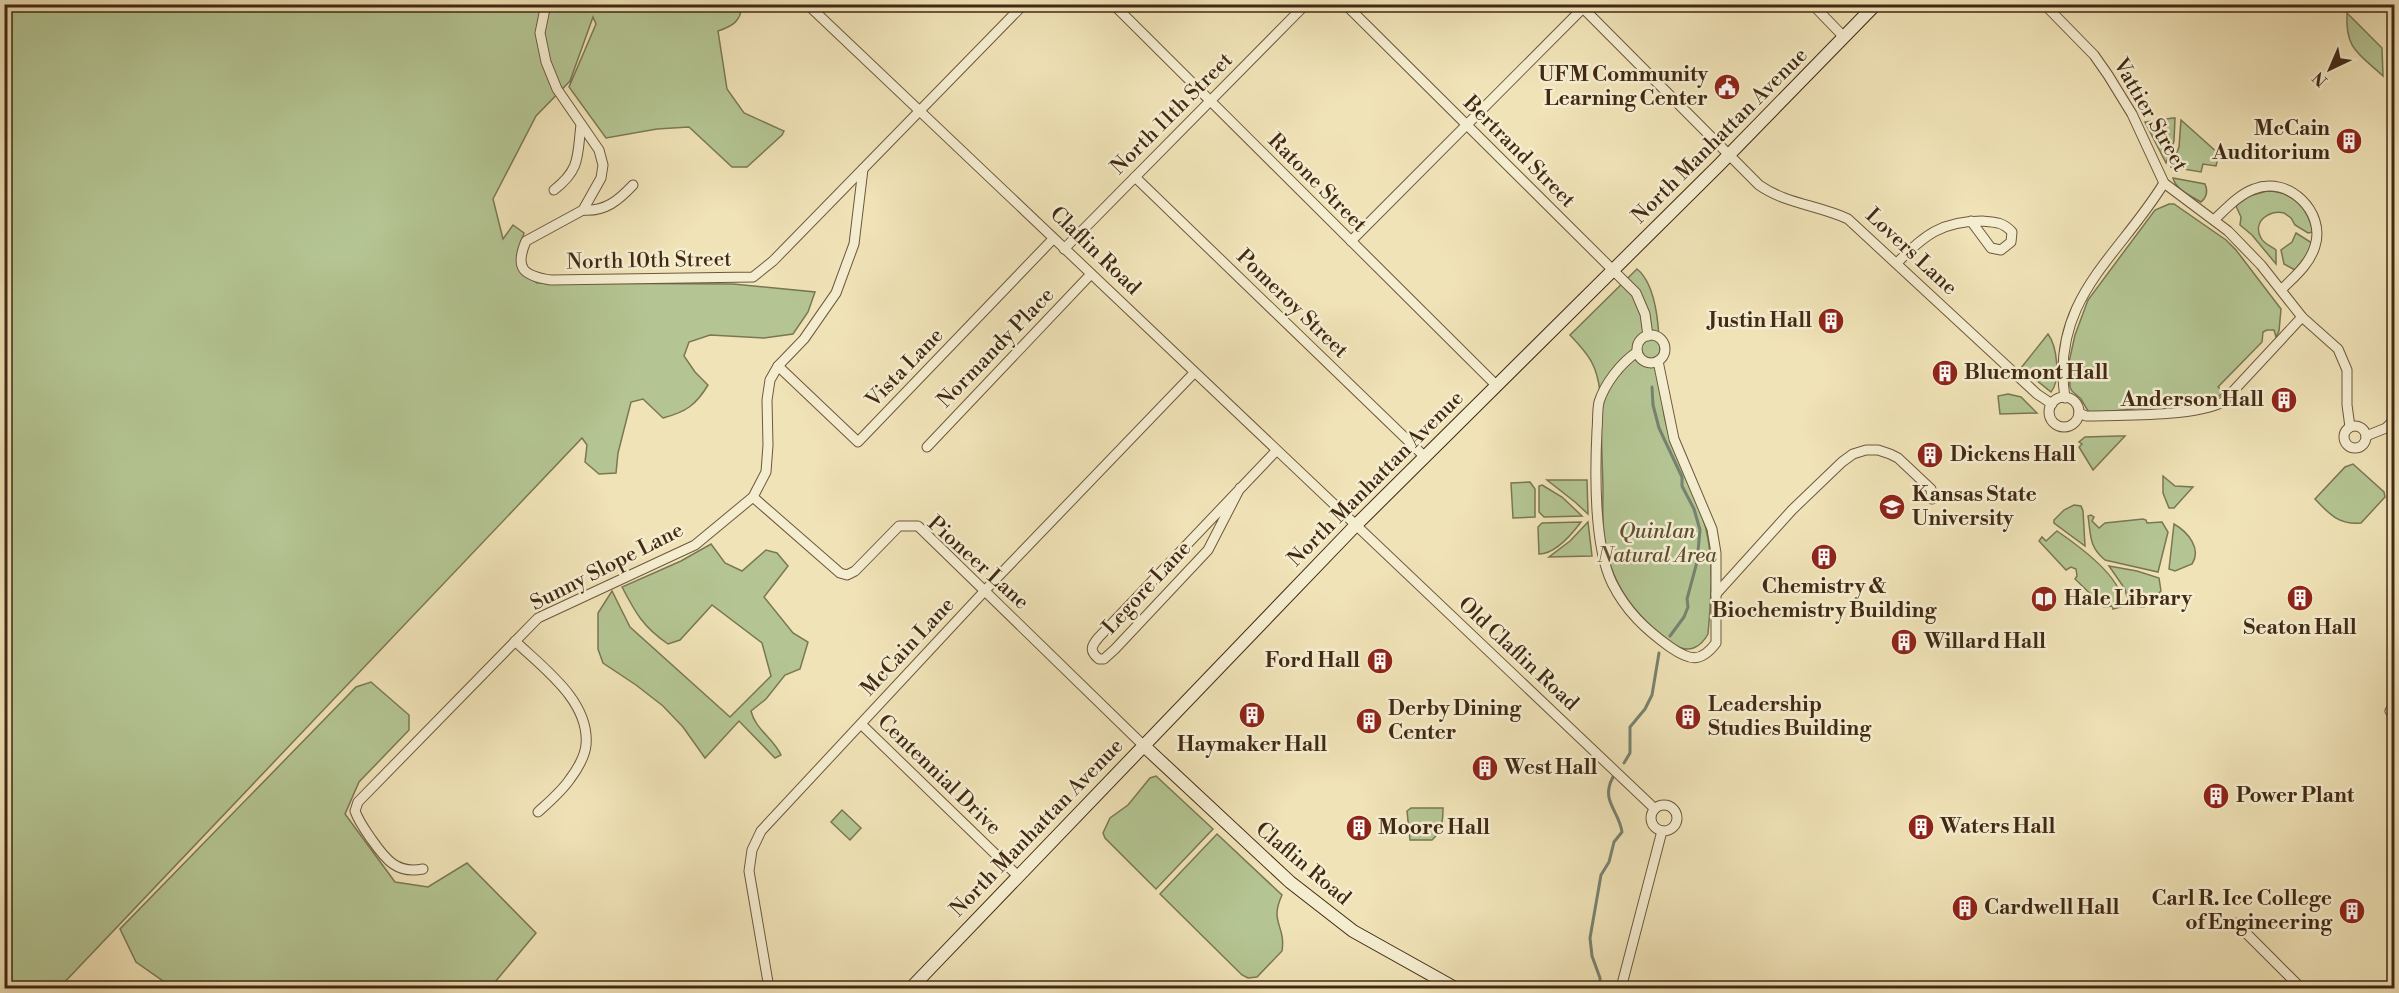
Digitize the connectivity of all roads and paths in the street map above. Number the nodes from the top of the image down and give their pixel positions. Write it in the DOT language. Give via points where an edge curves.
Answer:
graph roads {
  1 [pos="546,4"];
  2 [pos="807,4"];
  3 [pos="1024,4"];
  4 [pos="1113,4"];
  5 [pos="1306,4"];
  6 [pos="1345,4"];
  7 [pos="1812,4"];
  8 [pos="1876,4"];
  9 [pos="2044,4"];
  10 [pos="1583,6"];
  11 [pos="1844,37"];
  12 [pos="1210,101"];
  13 [pos="919,111"];
  14 [pos="581,125"];
  15 [pos="1467,125"];
  16 [pos="1730,155"];
  17 [pos="863,169"];
  18 [pos="1135,177"];
  19 [pos="2164,183"];
  20 [pos="633,185"];
  21 [pos="554,190"];
  22 [pos="583,210"];
  23 [pos="2214,220"];
  24 [pos="1971,221"];
  25 [pos="1053,239"];
  26 [pos="1351,242"];
  27 [pos="1064,249"];
  28 [pos="1897,263"];
  29 [pos="1613,270"];
  30 [pos="1091,274"];
  31 [pos="2281,290"];
  32 [pos="2302,317"];
  33 [pos="1648,336"];
  34 [pos="1637,352"];
  35 [pos="1658,361"];
  36 [pos="778,366"];
  37 [pos="1194,373"];
  38 [pos="1497,386"];
  39 [pos="2065,398"];
  40 [pos="2052,404"];
  41 [pos="2079,413"];
  42 [pos="2394,420"];
  43 [pos="2350,427"];
  44 [pos="2366,436"];
  45 [pos="927,447"];
  46 [pos="1276,451"];
  47 [pos="1425,457"];
  48 [pos="1240,488"];
  49 [pos="753,497"];
  50 [pos="1932,499"];
  51 [pos="1355,526"];
  52 [pos="985,591"];
  53 [pos="1716,594"];
  54 [pos="515,641"];
  55 [pos="861,724"];
  56 [pos="1143,745"];
  57 [pos="1654,808"];
  58 [pos="538,812"];
  59 [pos="1662,831"];
  60 [pos="423,869"];
  61 [pos="1018,876"];
  62 [pos="2236,923"];
  63 [pos="769,988"];
  64 [pos="911,988"];
  65 [pos="1455,988"];
  66 [pos="1621,988"];
  67 [pos="2301,988"];
  1 -- 14 [label="street" via="540,33 546,62 557,89"];
  2 -- 13 [label="street, Claflin Road"];
  3 -- 13 [label="street, North 10th Street"];
  4 -- 12 [label="street, Ratone Street"];
  5 -- 12 [label="street, North 11th Street"];
  6 -- 15 [label="street, Bertrand Street"];
  7 -- 11 [label="street"];
  8 -- 11 [label="street, North Manhattan Avenue"];
  9 -- 19 [label="street, Vattier Street" via="2108,75 2132,114"];
  10 -- 15 [label="street"];
  10 -- 16 [label="street, Lovers Lane"];
  11 -- 16 [label="street, North Manhattan Avenue"];
  12 -- 18 [label="street, North 11th Street"];
  12 -- 26 [label="street, Ratone Street"];
  13 -- 17 [label="street, North 10th Street"];
  13 -- 25 [label="street, Claflin Road"];
  14 -- 21 [label="street" via="577,159 569,179"];
  14 -- 22 [label="street" via="599,150 603,165 601,178"];
  15 -- 26 [label="street"];
  15 -- 29 [label="street, Bertrand Street"];
  16 -- 28 [label="street, Lovers Lane" via="1766,189 1785,200 1832,211 1848,219"];
  16 -- 29 [label="street, North Manhattan Avenue"];
  17 -- 22 [label="street, North 10th Street" via="753,277 532,278 520,263 526,241"];
  17 -- 36 [label="street, Sunny Slope Lane" via="854,244 836,293 804,339"];
  18 -- 27 [label="street, North 11th Street"];
  18 -- 47 [label="street, Pomeroy Street"];
  19 -- 23 [label="street, Vattier Street"];
  19 -- 39 [label="street" via="2084,290 2064,344 2061,373"];
  20 -- 22 [label="street" via="605,208"];
  23 -- 31 [label="street, Vattier Street"];
  23 -- 31 [label="street" via="2236,199 2263,186 2284,188 2306,204 2315,222 2315,249"];
  24 -- 28 [label="street" via="1946,224 1930,233"];
  25 -- 27 [label="street, Claflin Road"];
  25 -- 36 [label="street, Vista Lane" via="858,442"];
  26 -- 38 [label="street, Ratone Street"];
  27 -- 30 [label="street, Claflin Road"];
  28 -- 40 [label="street, Lovers Lane"];
  29 -- 33 [label="street, Bertrand Street" via="1636,293"];
  29 -- 38 [label="street, North Manhattan Avenue"];
  30 -- 37 [label="street, Claflin Road"];
  30 -- 45 [label="street, Normandy Place"];
  31 -- 32 [label="street, Vattier Street"];
  32 -- 41 [label="street" via="2223,402 2211,408 2140,415"];
  32 -- 43 [label="street, Vattier Street" via="2344,359"];
  33 -- 34 [label="street" via="1638,343"];
  33 -- 35 [label="street" via="1659,338 1664,345 1664,354"];
  34 -- 35 [label="street" via="1646,362"];
  34 -- 53 [label="street" via="1618,369 1599,403 1596,445 1603,558 1612,582 1638,622 1683,656 1703,656 1716,643"];
  35 -- 53 [label="street" via="1674,439 1712,529"];
  36 -- 49 [label="street, Sunny Slope Lane" via="770,380 767,400 766,472"];
  37 -- 46 [label="street, Claflin Road"];
  37 -- 52 [label="street, McCain Lane"];
  38 -- 47 [label="street, North Manhattan Avenue"];
  39 -- 40 [label="street"];
  39 -- 41 [label="street" via="2075,402"];
  40 -- 41 [label="street" via="2050,415 2058,425 2072,425"];
  42 -- 44 [label="street"];
  43 -- 44 [label="street" via="2361,428"];
  43 -- 44 [label="street" via="2344,435 2348,445 2358,447"];
  46 -- 48 [label="street, Legore Lane"];
  46 -- 51 [label="street, Claflin Road"];
  47 -- 51 [label="street, North Manhattan Avenue"];
  48 -- 48 [label="street, Legore Lane" via="1093,644 1092,650 1099,659 1115,650 1208,550"];
  49 -- 52 [label="street, Pioneer Lane" via="840,573 855,571 898,525 918,526"];
  49 -- 54 [label="street, Sunny Slope Lane" via="695,544 538,618"];
  50 -- 53 [label="street" via="1931,489 1898,459 1878,450 1853,454 1792,510"];
  51 -- 56 [label="street, North Manhattan Avenue"];
  51 -- 57 [label="street, Old Claflin Road"];
  52 -- 55 [label="street, McCain Lane"];
  52 -- 56 [label="street, Pioneer Lane"];
  54 -- 58 [label="street" via="562,687 578,709 585,737 581,761 570,780"];
  54 -- 60 [label="street, Sunny Slope Lane" via="358,802 358,820 391,864 413,871"];
  55 -- 61 [label="street, Centennial Drive"];
  55 -- 63 [label="street, McCain Lane" via="761,831 752,850 749,871"];
  56 -- 61 [label="street, North Manhattan Avenue"];
  56 -- 65 [label="street, Claflin Road" via="1285,879 1353,931"];
  57 -- 59 [label="street" via="1651,822"];
  57 -- 59 [label="street" via="1668,805 1677,814 1673,827"];
  59 -- 66 [label="street"];
  61 -- 64 [label="street, North Manhattan Avenue"];
  62 -- 67 [label="street"];
}
